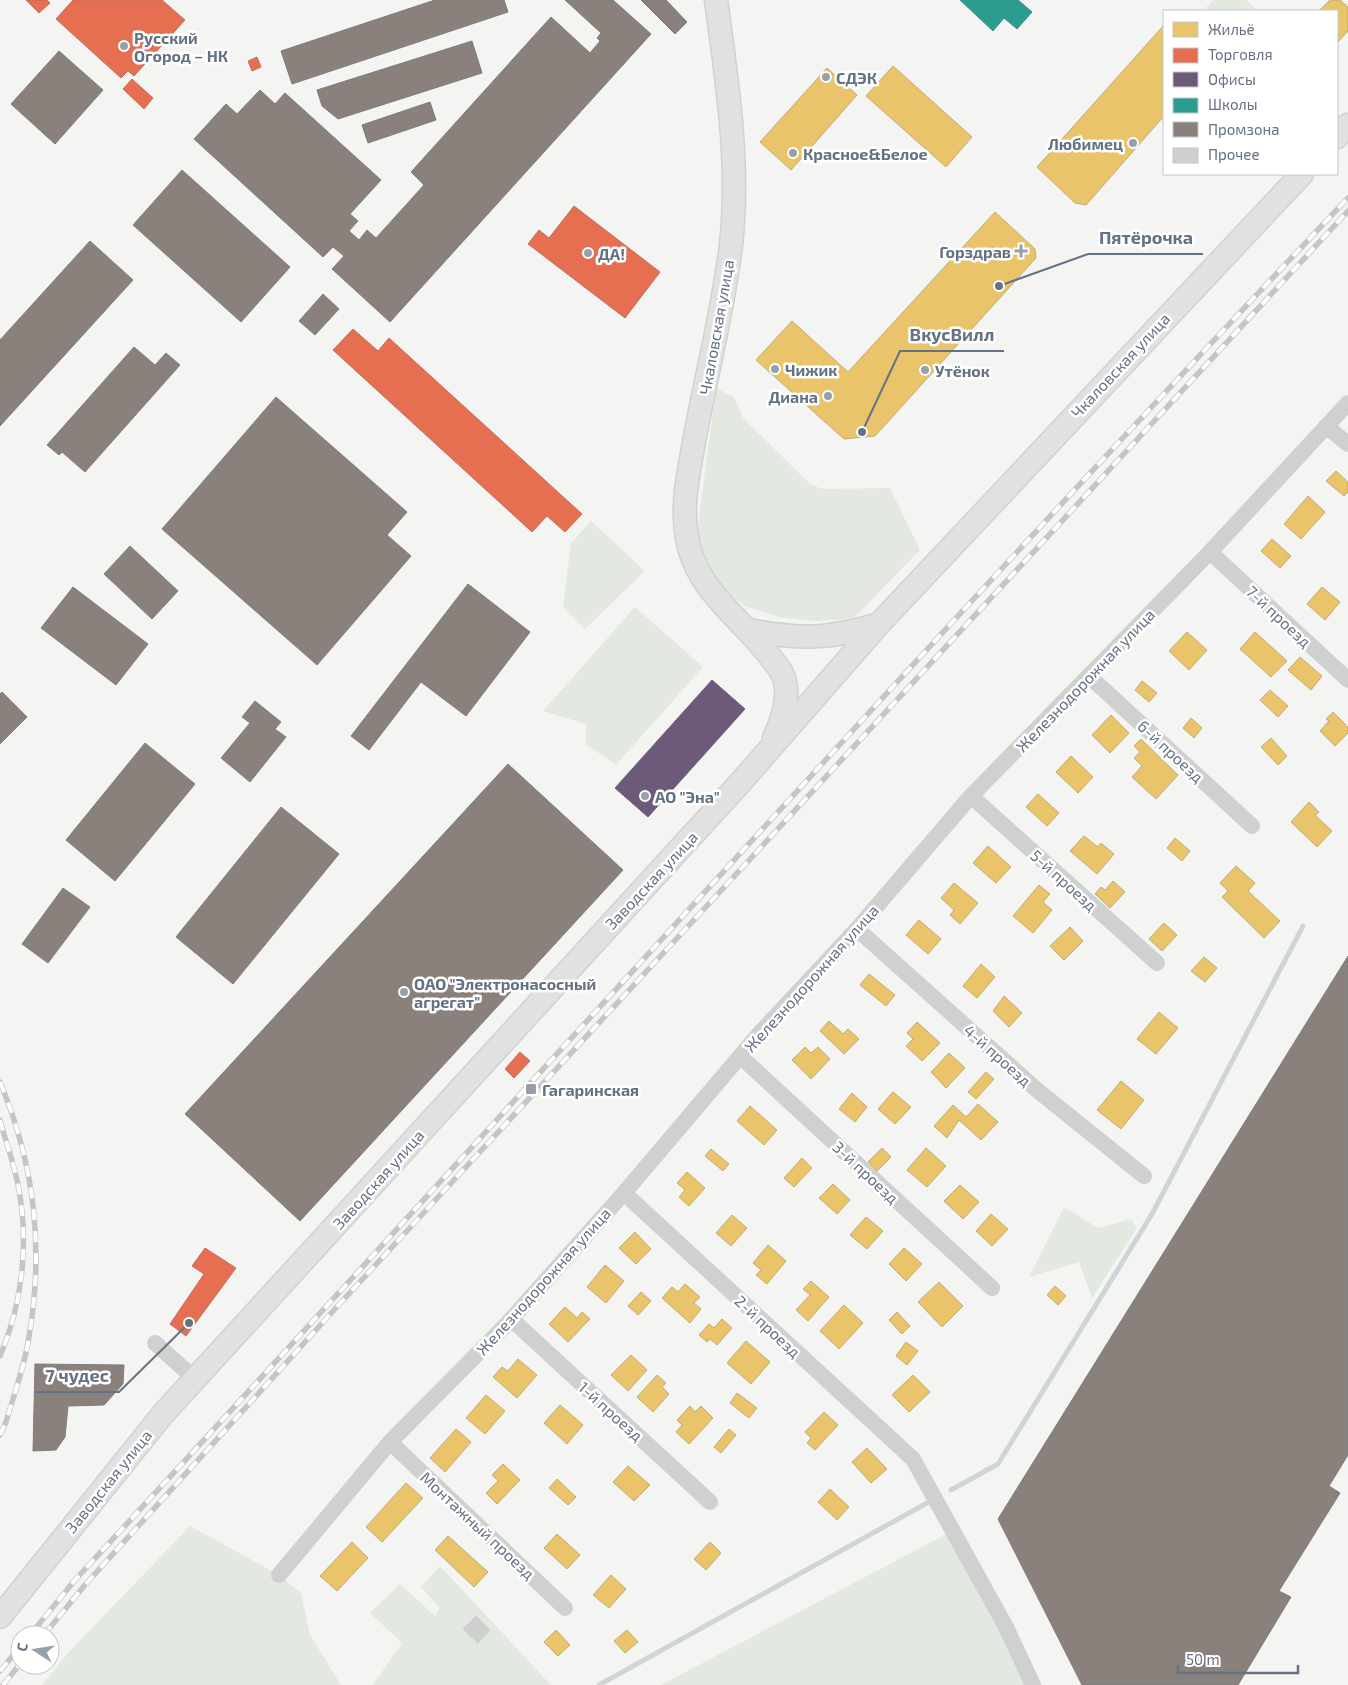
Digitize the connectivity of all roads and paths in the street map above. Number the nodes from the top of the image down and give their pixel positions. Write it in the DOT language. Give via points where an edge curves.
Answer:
graph roads {
  1 [pos="716,0"];
  2 [pos="1348,125"];
  3 [pos="1338,136"];
  4 [pos="1301,175"];
  5 [pos="1348,403"];
  6 [pos="1326,426"];
  7 [pos="1348,444"];
  8 [pos="1210,552"];
  9 [pos="879,624"];
  10 [pos="750,630"];
  11 [pos="808,637"];
  12 [pos="1089,676"];
  13 [pos="784,678"];
  14 [pos="1348,680"];
  15 [pos="829,681"];
  16 [pos="768,751"];
  17 [pos="971,796"];
  18 [pos="1252,826"];
  19 [pos="857,929"];
  20 [pos="1157,963"];
  21 [pos="740,1056"];
  22 [pos="1144,1176"];
  23 [pos="624,1193"];
  24 [pos="992,1288"];
  25 [pos="511,1320"];
  26 [pos="155,1343"];
  27 [pos="195,1379"];
  28 [pos="390,1442"];
  29 [pos="710,1502"];
  30 [pos="283,1569"];
  31 [pos="565,1608"];
  32 [pos="0,1617"];
  33 [pos="1033,1685"];
  1 -- 10 [label="main road, Чкаловская улица" via="727,82 734,193 724,284 685,493 685,529 690,555 702,579 712,594"];
  2 -- 3 [label="main road"];
  4 -- 9 [label="main road, Чкаловская улица"];
  5 -- 6 [label="street, Железнодорожная улица"];
  6 -- 7 [label="street"];
  6 -- 8 [label="street, Железнодорожная улица"];
  8 -- 12 [label="street, Железнодорожная улица"];
  8 -- 14 [label="street, 7-й проезд"];
  9 -- 11 [label="main road" via="848,634"];
  9 -- 15 [label="main road, Чкаловская улица"];
  10 -- 11 [label="main road"];
  10 -- 13 [label="main road, Чкаловская улица"];
  11 -- 13 [label="main road" via="793,642 788,649 782,661"];
  11 -- 15 [label="main road" via="824,642 837,658"];
  12 -- 17 [label="street, Железнодорожная улица"];
  12 -- 18 [label="street, 6-й проезд"];
  13 -- 15 [label="main road" via="804,688 815,688"];
  13 -- 16 [label="main road" via="783,717"];
  15 -- 16 [label="main road, Заводская улица"];
  16 -- 27 [label="main road, Заводская улица"];
  17 -- 19 [label="street, Железнодорожная улица"];
  17 -- 20 [label="street, 5-й проезд"];
  19 -- 21 [label="street, Железнодорожная улица"];
  19 -- 22 [label="street, 4-й проезд" via="1036,1090"];
  21 -- 23 [label="street, Железнодорожная улица"];
  21 -- 24 [label="street, 3-й проезд"];
  23 -- 25 [label="street, Железнодорожная улица"];
  23 -- 33 [label="street, 2-й проезд" via="913,1459 1006,1627"];
  25 -- 28 [label="street, Железнодорожная улица"];
  25 -- 29 [label="street, 1-й проезд"];
  26 -- 27 [label="street"];
  27 -- 32 [label="main road, Заводская улица"];
  28 -- 30 [label="street, Железнодорожная улица"];
  28 -- 31 [label="street, Монтажный проезд"];
}
